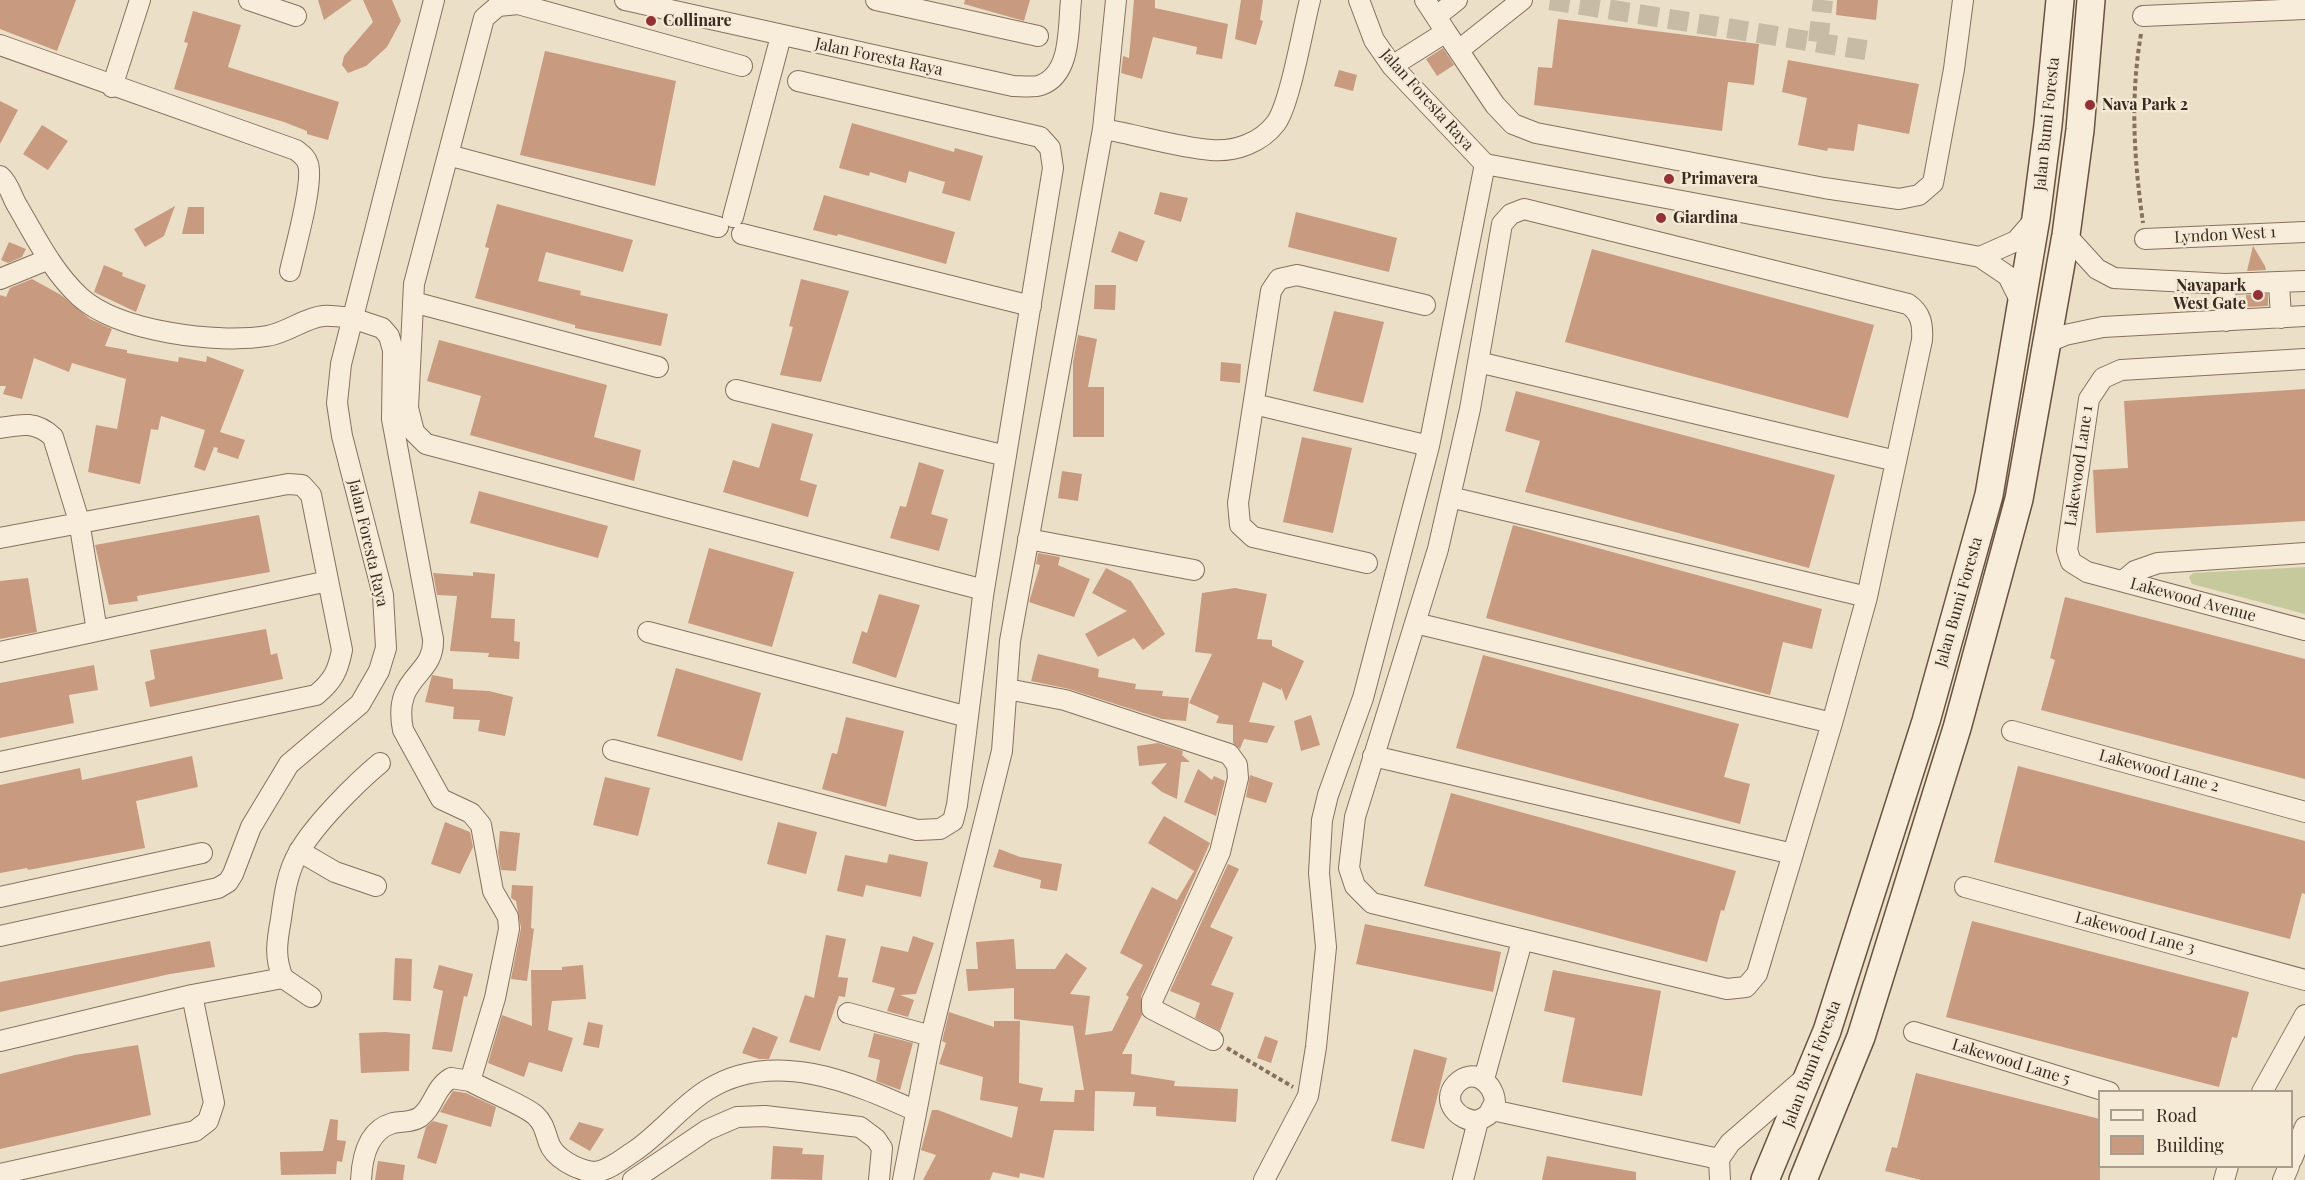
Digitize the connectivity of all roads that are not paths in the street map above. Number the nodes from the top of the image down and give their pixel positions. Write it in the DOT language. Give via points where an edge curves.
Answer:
graph roads {
  1 [pos="140,0"];
  2 [pos="249,0"];
  3 [pos="434,0"];
  4 [pos="625,0"];
  5 [pos="876,0"];
  6 [pos="1071,0"];
  7 [pos="1116,0"];
  8 [pos="1310,0"];
  9 [pos="1359,0"];
  10 [pos="1425,0"];
  11 [pos="1457,0"];
  12 [pos="1522,0"];
  13 [pos="1963,0"];
  14 [pos="2060,0"];
  15 [pos="2091,0"];
  16 [pos="2305,9"];
  17 [pos="297,16"];
  18 [pos="2143,16"];
  19 [pos="1441,24"];
  20 [pos="781,36"];
  21 [pos="1038,36"];
  22 [pos="0,45"];
  23 [pos="1459,50"];
  24 [pos="742,66"];
  25 [pos="1392,66"];
  26 [pos="798,81"];
  27 [pos="112,87"];
  28 [pos="1103,129"];
  29 [pos="448,155"];
  30 [pos="1485,164"];
  31 [pos="0,176"];
  32 [pos="7,202"];
  33 [pos="2036,218"];
  34 [pos="731,226"];
  35 [pos="2305,232"];
  36 [pos="2066,235"];
  37 [pos="2145,238"];
  38 [pos="1980,257"];
  39 [pos="48,259"];
  40 [pos="290,271"];
  41 [pos="0,279"];
  42 [pos="2305,281"];
  43 [pos="2279,283"];
  44 [pos="2224,284"];
  45 [pos="413,302"];
  46 [pos="2022,304"];
  47 [pos="1425,305"];
  48 [pos="1031,306"];
  49 [pos="2305,316"];
  50 [pos="2281,318"];
  51 [pos="2226,321"];
  52 [pos="2046,343"];
  53 [pos="2305,359"];
  54 [pos="1478,362"];
  55 [pos="658,367"];
  56 [pos="736,390"];
  57 [pos="1254,404"];
  58 [pos="0,428"];
  59 [pos="1429,446"];
  60 [pos="1006,456"];
  61 [pos="1896,461"];
  62 [pos="1450,498"];
  63 [pos="79,521"];
  64 [pos="0,538"];
  65 [pos="1028,539"];
  66 [pos="2305,553"];
  67 [pos="1367,563"];
  68 [pos="1194,570"];
  69 [pos="328,580"];
  70 [pos="2123,581"];
  71 [pos="984,590"];
  72 [pos="1867,597"];
  73 [pos="1415,623"];
  74 [pos="2305,630"];
  75 [pos="97,631"];
  76 [pos="648,632"];
  77 [pos="0,652"];
  78 [pos="1006,689"];
  79 [pos="968,717"];
  80 [pos="1926,721"];
  81 [pos="1832,723"];
  82 [pos="1957,728"];
  83 [pos="2012,731"];
  84 [pos="613,750"];
  85 [pos="1373,756"];
  86 [pos="0,762"];
  87 [pos="380,763"];
  88 [pos="2305,812"];
  89 [pos="299,852"];
  90 [pos="202,853"];
  91 [pos="1793,854"];
  92 [pos="376,886"];
  93 [pos="1965,887"];
  94 [pos="0,897"];
  95 [pos="0,936"];
  96 [pos="1521,941"];
  97 [pos="283,978"];
  98 [pos="2305,980"];
  99 [pos="192,995"];
  100 [pos="311,997"];
  101 [pos="848,1013"];
  102 [pos="2305,1015"];
  103 [pos="1914,1032"];
  104 [pos="931,1036"];
  105 [pos="1213,1040"];
  106 [pos="0,1041"];
  107 [pos="1809,1075"];
  108 [pos="1484,1079"];
  109 [pos="470,1081"];
  110 [pos="2102,1090"];
  111 [pos="2263,1090"];
  112 [pos="915,1111"];
  113 [pos="1485,1115"];
  114 [pos="2305,1127"];
  115 [pos="2293,1157"];
  116 [pos="1719,1159"];
  117 [pos="0,1174"];
  118 [pos="360,1180"];
  119 [pos="633,1180"];
  120 [pos="879,1180"];
  121 [pos="903,1180"];
  122 [pos="1264,1180"];
  123 [pos="1463,1180"];
  124 [pos="1720,1180"];
  125 [pos="1765,1180"];
  126 [pos="1803,1180"];
  1 -- 27 [label="street"];
  2 -- 17 [label="street"];
  3 -- 95 [label="street, Jalan Foresta Raya" via="341,364 337,403 383,595 387,633 379,672 360,704 289,764 251,827 228,882 219,888"];
  4 -- 20 [label="street, Jalan Foresta Raya"];
  5 -- 21 [label="street"];
  6 -- 20 [label="street, Jalan Foresta Raya" via="1059,71 1040,86 1012,86"];
  7 -- 28 [label="street"];
  8 -- 28 [label="street" via="1285,102 1276,123 1259,138 1237,149 1211,150"];
  9 -- 25 [label="street, Jalan Foresta Raya" via="1374,40"];
  10 -- 19 [label="street"];
  11 -- 19 [label="street"];
  12 -- 23 [label="street"];
  13 -- 23 [label="street" via="1933,183 1919,195 1899,199 1536,133 1513,123 1495,105"];
  14 -- 33 [label="main road, Jalan Bumi Foresta"];
  15 -- 36 [label="main road, Jalan Bumi Foresta"];
  16 -- 18 [label="street"];
  19 -- 23 [label="street"];
  19 -- 25 [label="street"];
  20 -- 34 [label="street"];
  22 -- 27 [label="street"];
  24 -- 29 [label="street" via="518,4 498,6 484,18"];
  25 -- 30 [label="street, Jalan Foresta Raya"];
  26 -- 48 [label="street" via="1040,137 1050,148 1053,168"];
  27 -- 40 [label="street" via="304,156 309,183"];
  28 -- 65 [label="street"];
  29 -- 34 [label="street"];
  29 -- 45 [label="street" via="414,284"];
  30 -- 38 [label="street"];
  30 -- 59 [label="street"];
  31 -- 32 [label="street" via="8,183"];
  32 -- 39 [label="street"];
  33 -- 38 [label="street" via="2016,241"];
  33 -- 46 [label="main road, Jalan Bumi Foresta"];
  34 -- 48 [label="street"];
  35 -- 37 [label="street, Lyndon West 1"];
  36 -- 44 [label="street" via="2097,269 2114,278"];
  36 -- 52 [label="main road, Jalan Bumi Foresta"];
  38 -- 46 [label="street" via="2008,276"];
  39 -- 41 [label="street"];
  39 -- 109 [label="street" via="81,297 105,312 157,332 269,336 322,316 354,319 382,328 389,336 393,350 392,418 433,639 431,657 409,682 400,718 441,799 471,813 481,825 493,891 508,917 495,998"];
  42 -- 43 [label="street"];
  43 -- 44 [label="street"];
  43 -- 50 [label="street"];
  44 -- 51 [label="street"];
  45 -- 55 [label="street"];
  45 -- 71 [label="street" via="408,408 414,432 426,444"];
  46 -- 80 [label="main road, Jalan Bumi Foresta" via="1989,495"];
  47 -- 57 [label="street" via="1297,275 1279,279 1271,291"];
  48 -- 60 [label="street"];
  49 -- 50 [label="street"];
  50 -- 51 [label="street"];
  51 -- 52 [label="street" via="2103,327"];
  52 -- 82 [label="main road, Jalan Bumi Foresta" via="2019,499"];
  53 -- 70 [label="street, Lakewood Lane 1" via="2121,370 2103,378 2089,399 2067,550 2071,562 2087,572"];
  54 -- 61 [label="street"];
  54 -- 61 [label="street" via="1502,224 1511,213 1524,209 1908,304 1917,310 1922,340"];
  54 -- 62 [label="street"];
  56 -- 60 [label="street"];
  57 -- 59 [label="street"];
  57 -- 67 [label="street" via="1238,502 1240,525 1253,537"];
  58 -- 63 [label="street" via="27,423 43,427 53,437"];
  59 -- 122 [label="street" via="1363,698 1322,820 1319,873 1326,947 1308,1096"];
  60 -- 71 [label="street"];
  61 -- 72 [label="street"];
  62 -- 72 [label="street"];
  62 -- 73 [label="street"];
  63 -- 64 [label="street"];
  63 -- 69 [label="street" via="288,484 302,485 311,495"];
  63 -- 75 [label="street"];
  65 -- 68 [label="street"];
  65 -- 78 [label="street" via="1010,641"];
  66 -- 70 [label="street, Lakewood Avenue" via="2158,563 2134,571"];
  69 -- 75 [label="street"];
  69 -- 86 [label="street" via="342,650 339,670 316,695"];
  70 -- 74 [label="street, Lakewood Avenue"];
  71 -- 79 [label="street"];
  72 -- 81 [label="street"];
  73 -- 81 [label="street"];
  73 -- 85 [label="street"];
  75 -- 77 [label="street"];
  76 -- 79 [label="street"];
  78 -- 104 [label="street" via="1002,751"];
  78 -- 105 [label="street" via="1065,700 1196,743 1229,754 1237,765 1238,778 1220,852 1152,1001 1152,1009"];
  79 -- 84 [label="street" via="957,805 953,821 940,829 917,830"];
  80 -- 82 [label="main road"];
  80 -- 107 [label="main road, Jalan Bumi Foresta" via="1827,1031"];
  81 -- 91 [label="street"];
  82 -- 126 [label="main road, Jalan Bumi Foresta" via="1860,1037"];
  83 -- 88 [label="street, Lakewood Lane 2"];
  85 -- 91 [label="street"];
  85 -- 96 [label="street" via="1350,844 1349,868 1355,886 1372,903"];
  87 -- 89 [label="street"];
  89 -- 92 [label="street" via="336,872"];
  89 -- 97 [label="street" via="287,881 276,948 276,962"];
  90 -- 94 [label="street"];
  91 -- 96 [label="street" via="1757,974 1746,987 1727,989"];
  93 -- 98 [label="street, Lakewood Lane 3"];
  96 -- 108 [label="street"];
  97 -- 99 [label="street"];
  97 -- 100 [label="street"];
  99 -- 106 [label="street"];
  99 -- 117 [label="street" via="214,1103 208,1121 195,1131"];
  101 -- 104 [label="street"];
  102 -- 111 [label="street"];
  103 -- 110 [label="street, Lakewood Lane 5"];
  104 -- 112 [label="street"];
  107 -- 116 [label="street" via="1730,1143"];
  107 -- 125 [label="main road, Jalan Bumi Foresta"];
  108 -- 113 [label="street" via="1494,1093"];
  108 -- 113 [label="street" via="1465,1078 1457,1083 1450,1101 1453,1110 1468,1121"];
  109 -- 112 [label="street" via="534,1113 543,1123 554,1152 575,1166 595,1172 641,1147 707,1090 747,1072 799,1071 842,1081"];
  109 -- 118 [label="street" via="451,1078 442,1083 420,1117 379,1130 367,1147"];
  112 -- 121 [label="street"];
  113 -- 116 [label="street"];
  113 -- 123 [label="street"];
  114 -- 115 [label="street"];
  116 -- 124 [label="street"];
  119 -- 120 [label="street" via="707,1130 737,1117 765,1116 860,1127 882,1148"];
}
